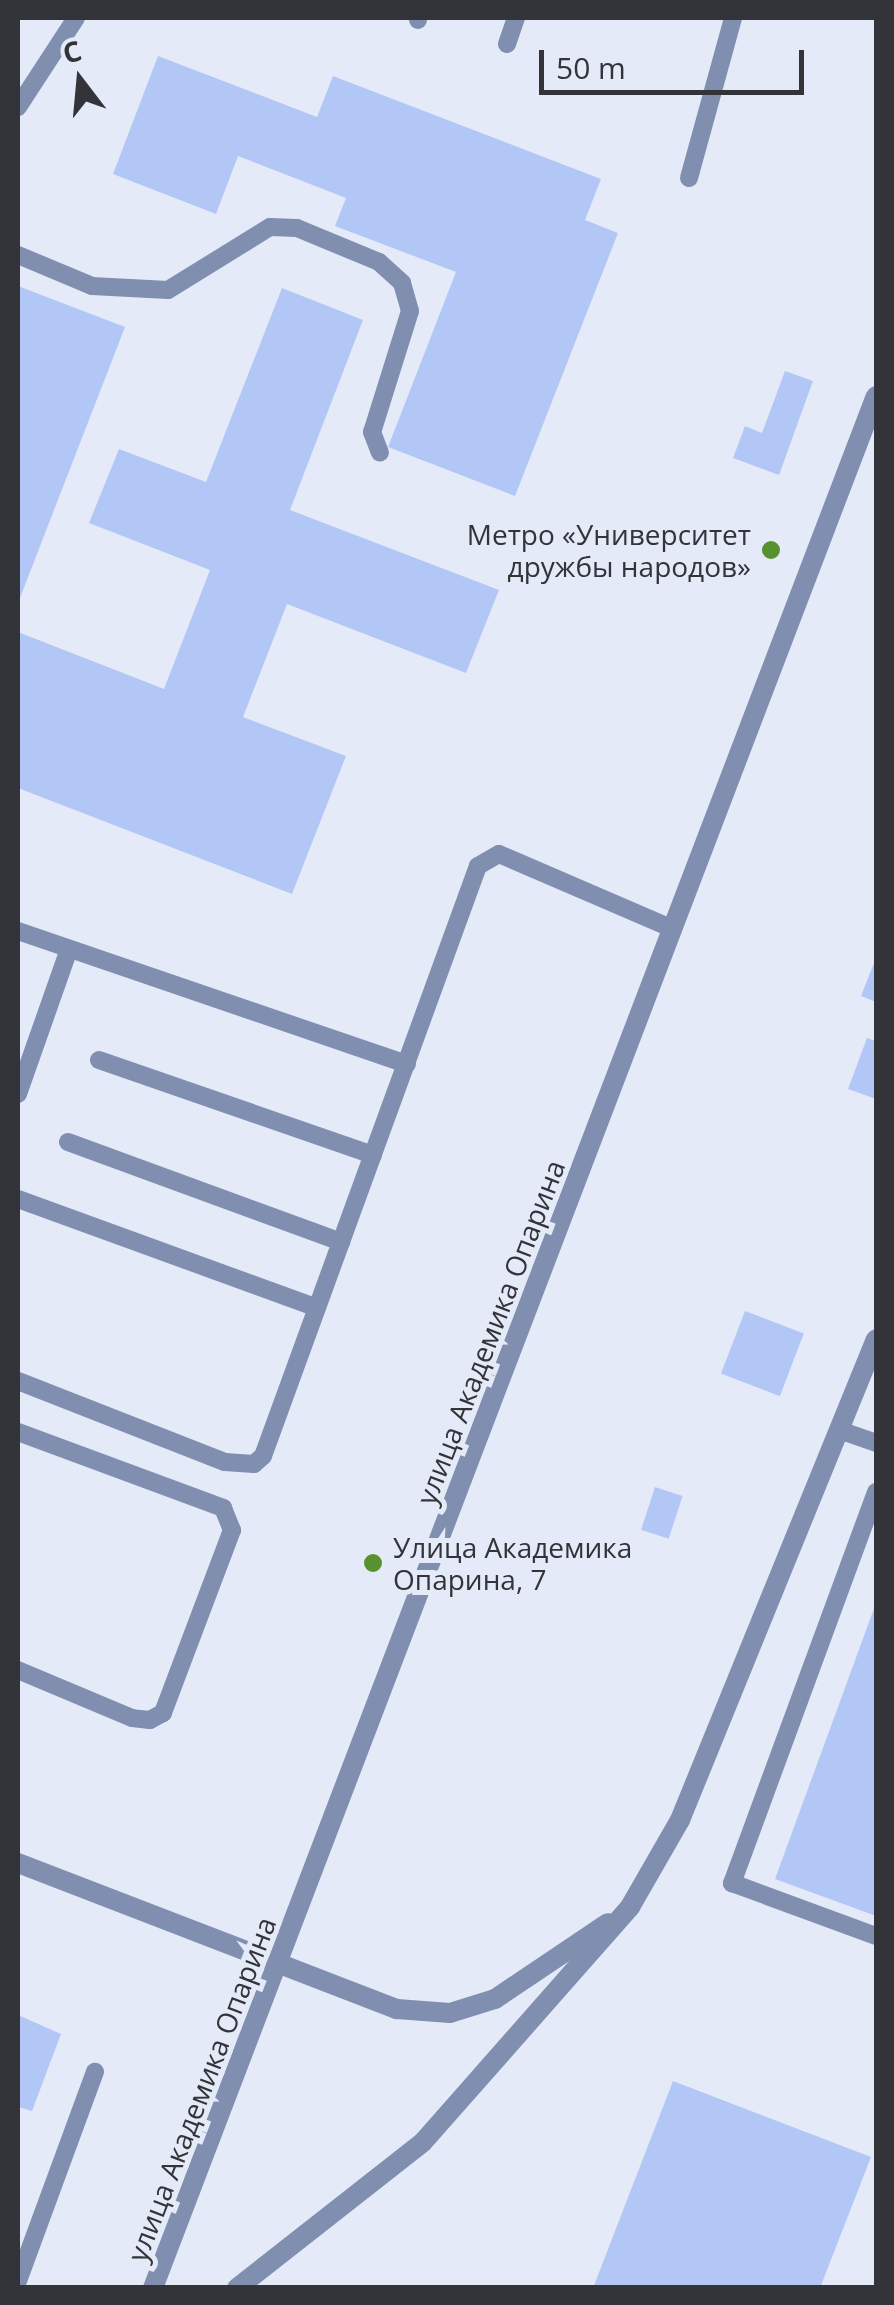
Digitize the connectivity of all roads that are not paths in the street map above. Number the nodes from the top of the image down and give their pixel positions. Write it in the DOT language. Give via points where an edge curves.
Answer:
graph roads {
  1 [pos="76,18"];
  2 [pos="516,18"];
  3 [pos="733,18"];
  4 [pos="506,44"];
  5 [pos="18,107"];
  6 [pos="689,178"];
  7 [pos="18,255"];
  8 [pos="876,396"];
  9 [pos="380,453"];
  10 [pos="673,929"];
  11 [pos="18,932"];
  12 [pos="68,952"];
  13 [pos="99,1060"];
  14 [pos="406,1064"];
  15 [pos="18,1094"];
  16 [pos="68,1142"];
  17 [pos="373,1154"];
  18 [pos="18,1199"];
  19 [pos="341,1242"];
  20 [pos="317,1308"];
  21 [pos="876,1339"];
  22 [pos="18,1381"];
  23 [pos="840,1430"];
  24 [pos="18,1432"];
  25 [pos="876,1443"];
  26 [pos="876,1492"];
  27 [pos="18,1670"];
  28 [pos="18,1863"];
  29 [pos="630,1907"];
  30 [pos="876,1936"];
  31 [pos="280,1963"];
  32 [pos="95,2072"];
  33 [pos="18,2280"];
  34 [pos="153,2288"];
  35 [pos="237,2288"];
  1 -- 5 [label="lane"];
  2 -- 4 [label="lane"];
  3 -- 6 [label="lane"];
  7 -- 9 [label="lane" via="92,286 168,290 270,227 297,228 379,262 402,283 410,311 372,432"];
  8 -- 10 [label="street, улица Академика Опарина"];
  10 -- 14 [label="lane" via="498,854 487,856"];
  10 -- 31 [label="street, улица Академика Опарина"];
  11 -- 12 [label="lane"];
  12 -- 14 [label="lane"];
  12 -- 15 [label="lane"];
  13 -- 17 [label="lane"];
  14 -- 17 [label="lane"];
  16 -- 19 [label="lane"];
  17 -- 19 [label="lane"];
  18 -- 20 [label="lane"];
  19 -- 20 [label="lane"];
  20 -- 22 [label="lane" via="263,1456 244,1468"];
  21 -- 23 [label="street"];
  23 -- 25 [label="lane"];
  23 -- 29 [label="street" via="680,1820"];
  24 -- 27 [label="lane" via="224,1508 232,1530 163,1713 132,1718"];
  26 -- 30 [label="lane" via="732,1883"];
  28 -- 31 [label="street"];
  29 -- 31 [label="street" via="495,1999 450,2012 397,2010"];
  29 -- 35 [label="street" via="423,2142"];
  31 -- 34 [label="street, улица Академика Опарина"];
  32 -- 33 [label="lane"];
}
